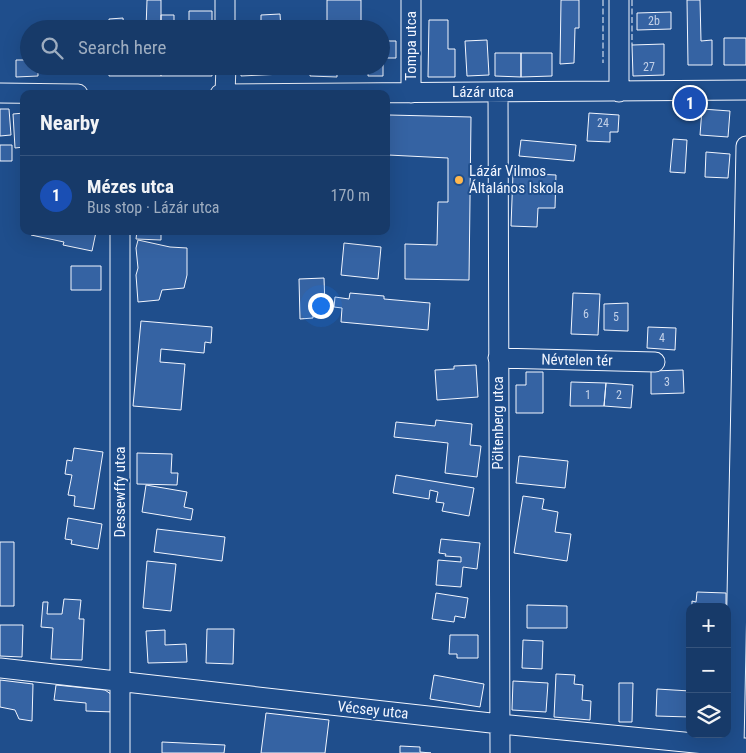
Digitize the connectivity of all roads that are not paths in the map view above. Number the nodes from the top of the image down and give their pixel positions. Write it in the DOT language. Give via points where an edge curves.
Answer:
graph roads {
  1 [pos="225,0"];
  2 [pos="411,0"];
  3 [pos="619,0"];
  4 [pos="225,20"];
  5 [pos="226,75"];
  6 [pos="225,90"];
  7 [pos="746,90"];
  8 [pos="498,92"];
  9 [pos="619,92"];
  10 [pos="0,93"];
  11 [pos="20,93"];
  12 [pos="390,93"];
  13 [pos="411,93"];
  14 [pos="746,146"];
  15 [pos="120,235"];
  16 [pos="498,358"];
  17 [pos="655,362"];
  18 [pos="0,668"];
  19 [pos="119,682"];
  20 [pos="500,724"];
  21 [pos="740,748"];
  22 [pos="120,753"];
  23 [pos="500,753"];
  1 -- 4 [label="street"];
  2 -- 13 [label="street, Tompa utca"];
  3 -- 9 [label="street"];
  5 -- 6 [label="street"];
  7 -- 9 [label="street, Lázár utca"];
  8 -- 9 [label="street, Lázár utca"];
  8 -- 13 [label="street, Lázár utca"];
  8 -- 16 [label="street, Pöltenberg utca"];
  10 -- 11 [label="street"];
  12 -- 13 [label="street, Lázár utca"];
  14 -- 21 [label="street"];
  15 -- 19 [label="street, Dessewffy utca"];
  16 -- 17 [label="street, Névtelen tér"];
  16 -- 20 [label="street, Pöltenberg utca"];
  18 -- 19 [label="street, Vécsey utca"];
  19 -- 20 [label="street, Vécsey utca"];
  19 -- 22 [label="street, Dessewffy utca"];
  20 -- 21 [label="street, Vécsey utca"];
  20 -- 23 [label="street, Pöltenberg utca"];
}
